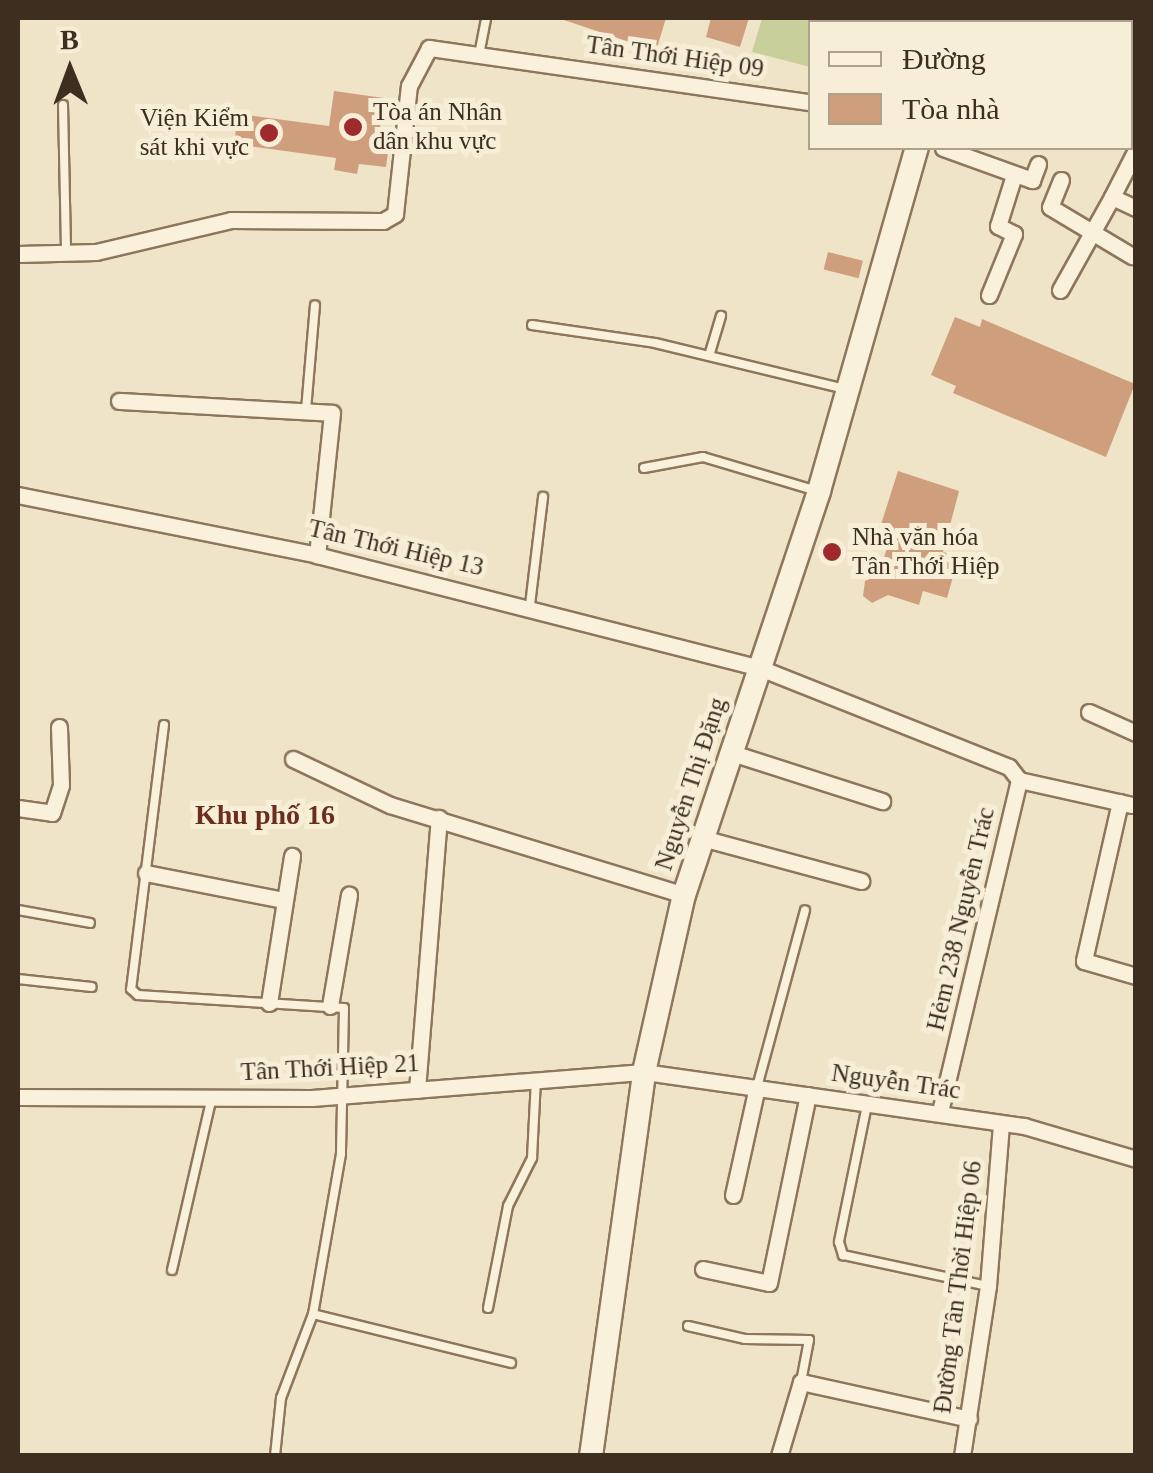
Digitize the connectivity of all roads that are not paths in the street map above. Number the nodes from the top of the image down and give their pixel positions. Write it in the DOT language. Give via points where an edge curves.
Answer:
graph roads {
  1 [pos="486,18"];
  2 [pos="479,54"];
  3 [pos="808,102"];
  4 [pos="63,106"];
  5 [pos="916,150"];
  6 [pos="948,150"];
  7 [pos="1136,150"];
  8 [pos="1038,164"];
  9 [pos="1014,174"];
  10 [pos="1061,180"];
  11 [pos="1112,197"];
  12 [pos="1136,208"];
  13 [pos="1092,232"];
  14 [pos="66,252"];
  15 [pos="18,254"];
  16 [pos="1132,256"];
  17 [pos="1060,290"];
  18 [pos="989,295"];
  19 [pos="315,304"];
  20 [pos="721,316"];
  21 [pos="532,325"];
  22 [pos="709,356"];
  23 [pos="849,390"];
  24 [pos="119,401"];
  25 [pos="305,412"];
  26 [pos="644,468"];
  27 [pos="819,491"];
  28 [pos="18,494"];
  29 [pos="543,496"];
  30 [pos="316,555"];
  31 [pos="530,605"];
  32 [pos="760,668"];
  33 [pos="1088,712"];
  34 [pos="164,725"];
  35 [pos="59,726"];
  36 [pos="1136,733"];
  37 [pos="729,752"];
  38 [pos="293,759"];
  39 [pos="1019,780"];
  40 [pos="882,800"];
  41 [pos="18,808"];
  42 [pos="439,818"];
  43 [pos="702,838"];
  44 [pos="292,856"];
  45 [pos="146,873"];
  46 [pos="861,881"];
  47 [pos="349,895"];
  48 [pos="684,895"];
  49 [pos="284,900"];
  50 [pos="18,910"];
  51 [pos="805,910"];
  52 [pos="90,923"];
  53 [pos="1136,976"];
  54 [pos="18,979"];
  55 [pos="92,986"];
  56 [pos="269,1003"];
  57 [pos="330,1006"];
  58 [pos="644,1072"];
  59 [pos="536,1080"];
  60 [pos="757,1087"];
  61 [pos="417,1090"];
  62 [pos="344,1095"];
  63 [pos="808,1095"];
  64 [pos="18,1096"];
  65 [pos="212,1097"];
  66 [pos="868,1101"];
  67 [pos="940,1112"];
  68 [pos="1001,1125"];
  69 [pos="1136,1158"];
  70 [pos="733,1195"];
  71 [pos="703,1269"];
  72 [pos="172,1270"];
  73 [pos="988,1286"];
  74 [pos="488,1308"];
  75 [pos="313,1314"];
  76 [pos="688,1326"];
  77 [pos="511,1363"];
  78 [pos="800,1382"];
  79 [pos="970,1419"];
  80 [pos="275,1456"];
  81 [pos="591,1456"];
  82 [pos="779,1456"];
  83 [pos="962,1456"];
  1 -- 2 [label="lane"];
  2 -- 3 [label="street, Tân Thới Hiệp 09"];
  2 -- 14 [label="street, Tân Thới Hiệp 09" via="429,48 418,60 409,86 395,214 383,220 231,220"];
  4 -- 14 [label="lane"];
  5 -- 23 [label="street, Nguyễn Thị Đặng"];
  6 -- 9 [label="street"];
  7 -- 11 [label="street"];
  8 -- 9 [label="street" via="1032,180"];
  9 -- 18 [label="street" via="998,226 1014,234"];
  10 -- 13 [label="street" via="1050,208"];
  11 -- 12 [label="street"];
  11 -- 13 [label="street"];
  13 -- 16 [label="street"];
  13 -- 17 [label="street"];
  14 -- 15 [label="street, Tân Thới Hiệp 09"];
  19 -- 25 [label="lane"];
  20 -- 22 [label="lane"];
  21 -- 22 [label="lane"];
  22 -- 23 [label="lane"];
  23 -- 27 [label="street, Nguyễn Thị Đặng"];
  24 -- 25 [label="street"];
  25 -- 30 [label="street" via="332,413 336,424"];
  26 -- 27 [label="lane" via="703,457"];
  27 -- 32 [label="street, Nguyễn Thị Đặng"];
  28 -- 30 [label="street, Tân Thới Hiệp 13"];
  29 -- 31 [label="lane"];
  30 -- 31 [label="street, Tân Thới Hiệp 13"];
  31 -- 32 [label="street, Tân Thới Hiệp 13"];
  32 -- 37 [label="street, Nguyễn Thị Đặng"];
  32 -- 39 [label="street, Hẻm 238 Nguyễn Trác" via="1010,767"];
  33 -- 36 [label="street"];
  34 -- 45 [label="lane"];
  35 -- 41 [label="street" via="61,785 52,812"];
  37 -- 40 [label="street"];
  37 -- 43 [label="street, Nguyễn Thị Đặng"];
  38 -- 42 [label="street" via="390,805"];
  39 -- 53 [label="street" via="1126,804 1084,961"];
  39 -- 67 [label="street, Hẻm 238 Nguyễn Trác"];
  42 -- 48 [label="street"];
  42 -- 61 [label="street"];
  43 -- 46 [label="street"];
  43 -- 48 [label="street, Nguyễn Thị Đặng"];
  44 -- 49 [label="street"];
  45 -- 49 [label="street"];
  45 -- 56 [label="lane" via="134,994"];
  47 -- 57 [label="street"];
  48 -- 58 [label="street, Nguyễn Thị Đặng"];
  49 -- 56 [label="street"];
  50 -- 52 [label="lane"];
  51 -- 60 [label="lane"];
  54 -- 55 [label="lane"];
  56 -- 57 [label="lane"];
  57 -- 62 [label="lane" via="344,1008"];
  58 -- 59 [label="street, Tân Thới Hiệp 21"];
  58 -- 60 [label="street, Nguyễn Trác"];
  58 -- 81 [label="street, Nguyễn Thị Đặng"];
  59 -- 61 [label="street, Tân Thới Hiệp 21"];
  59 -- 74 [label="lane" via="532,1158 508,1206"];
  60 -- 63 [label="street, Nguyễn Trác"];
  60 -- 70 [label="street"];
  61 -- 62 [label="street, Tân Thới Hiệp 21"];
  62 -- 65 [label="street, Tân Thới Hiệp 21"];
  62 -- 75 [label="lane" via="341,1154"];
  63 -- 66 [label="street, Nguyễn Trác"];
  63 -- 71 [label="street" via="769,1283"];
  64 -- 65 [label="street, Tân Thới Hiệp 21"];
  65 -- 72 [label="lane"];
  66 -- 67 [label="street, Nguyễn Trác"];
  66 -- 73 [label="lane" via="839,1242 844,1255"];
  67 -- 68 [label="street, Nguyễn Trác"];
  68 -- 69 [label="street, Nguyễn Trác" via="1053,1132"];
  68 -- 73 [label="street, Đường Tân Thời Hiệp 06"];
  73 -- 79 [label="street, Đường Tân Thời Hiệp 06"];
  75 -- 77 [label="lane"];
  75 -- 80 [label="lane" via="281,1398"];
  76 -- 78 [label="lane" via="745,1339 808,1340"];
  78 -- 79 [label="street"];
  78 -- 82 [label="street"];
  79 -- 83 [label="street, Đường Tân Thời Hiệp 06"];
}
